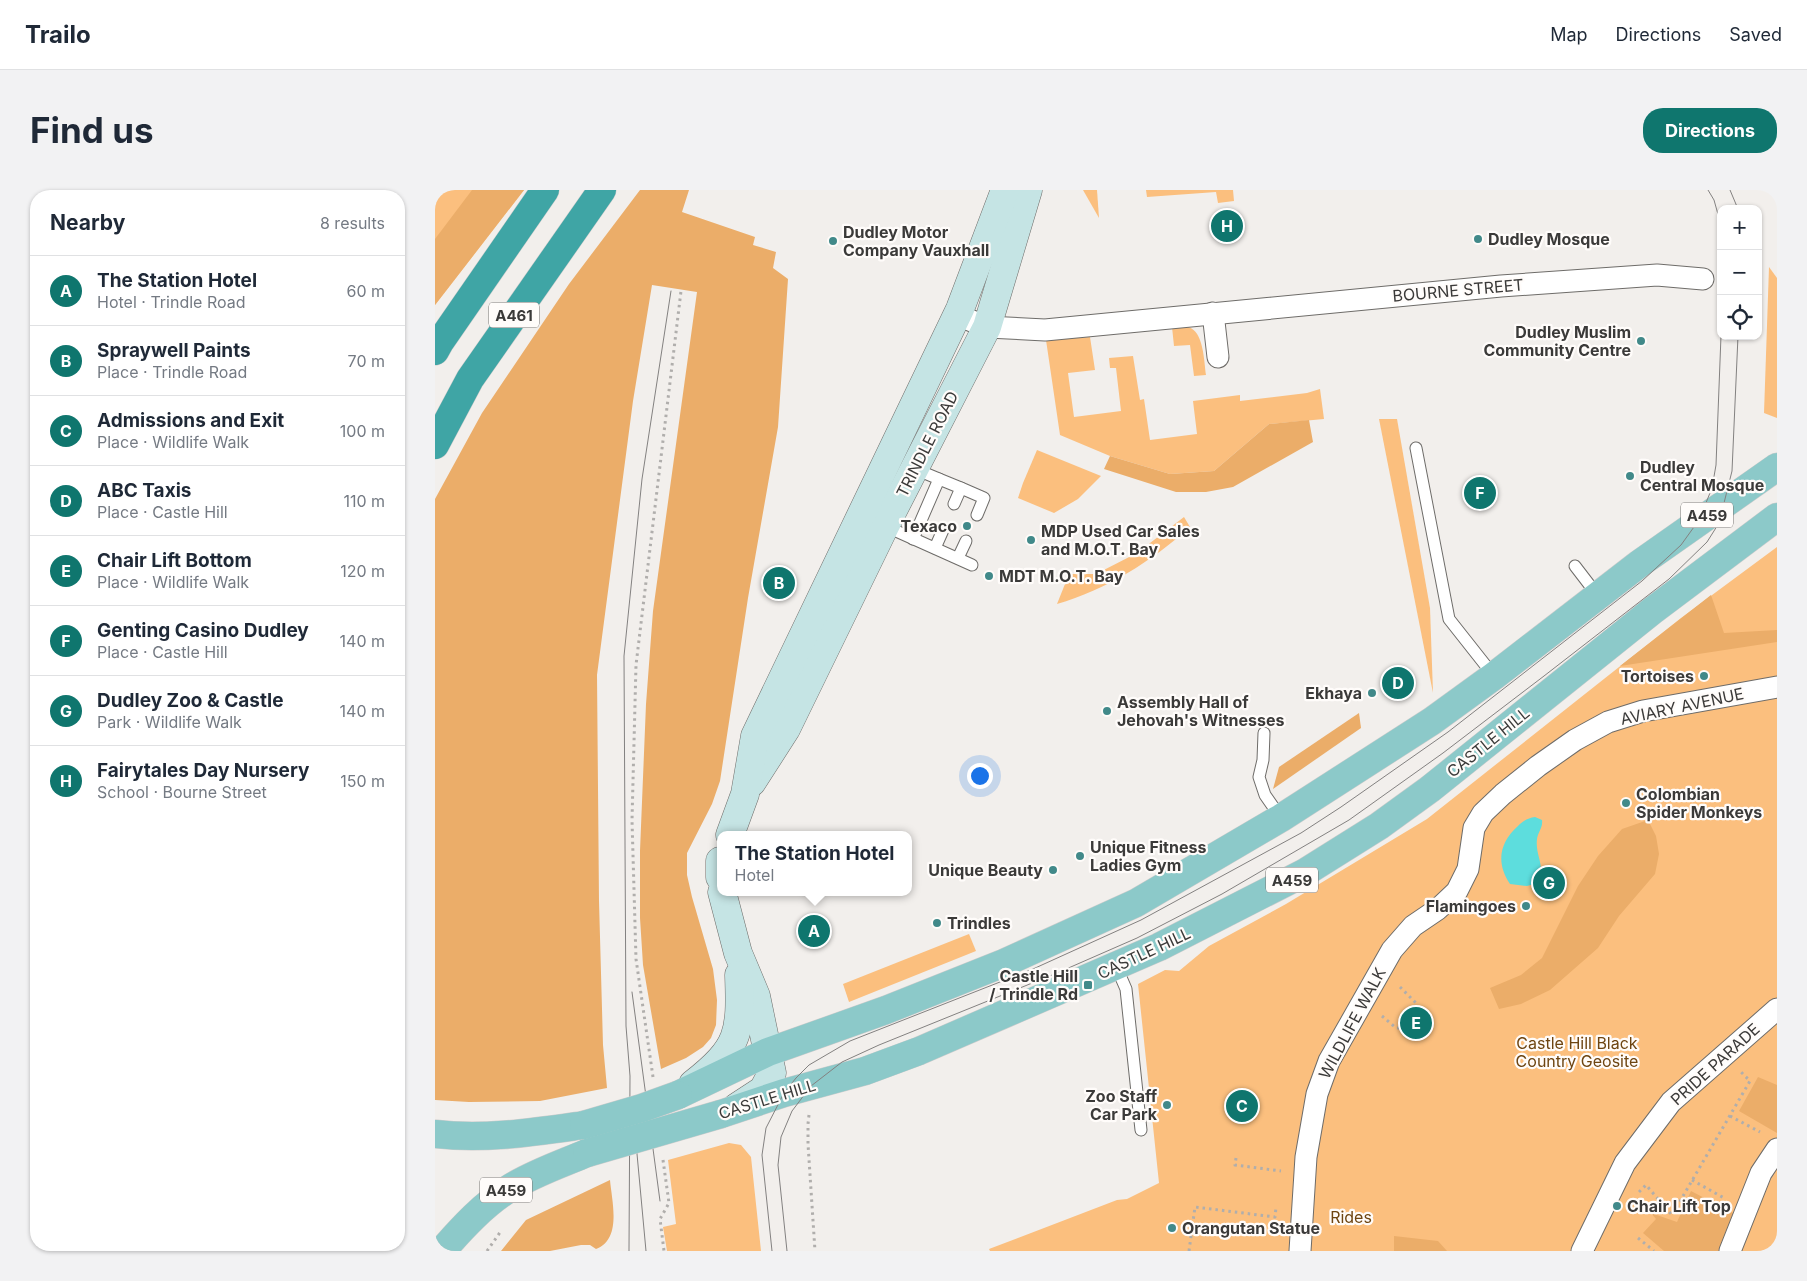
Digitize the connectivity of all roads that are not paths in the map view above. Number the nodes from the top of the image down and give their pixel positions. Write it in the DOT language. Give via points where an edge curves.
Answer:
graph roads {
  1 [pos="545,190"];
  2 [pos="602,190"];
  3 [pos="1012,192"];
  4 [pos="1703,279"];
  5 [pos="1213,313"];
  6 [pos="957,315"];
  7 [pos="987,327"];
  8 [pos="435,351"];
  9 [pos="1218,357"];
  10 [pos="435,445"];
  11 [pos="1416,448"];
  12 [pos="1777,468"];
  13 [pos="927,474"];
  14 [pos="961,488"];
  15 [pos="954,504"];
  16 [pos="977,514"];
  17 [pos="1777,517"];
  18 [pos="885,526"];
  19 [pos="943,530"];
  20 [pos="913,539"];
  21 [pos="966,541"];
  22 [pos="935,548"];
  23 [pos="958,558"];
  24 [pos="972,565"];
  25 [pos="1575,566"];
  26 [pos="1598,596"];
  27 [pos="1494,676"];
  28 [pos="1777,687"];
  29 [pos="1264,733"];
  30 [pos="745,794"];
  31 [pos="1281,818"];
  32 [pos="1474,828"];
  33 [pos="731,831"];
  34 [pos="723,896"];
  35 [pos="737,953"];
  36 [pos="1116,966"];
  37 [pos="1777,1009"];
  38 [pos="768,1052"];
  39 [pos="711,1075"];
  40 [pos="727,1112"];
  41 [pos="1141,1130"];
  42 [pos="435,1134"];
  43 [pos="1777,1149"];
  44 [pos="1767,1182"];
  45 [pos="442,1251"];
  46 [pos="1300,1251"];
  47 [pos="1582,1251"];
  48 [pos="1730,1251"];
  1 -- 8 [label="highway, A461"];
  2 -- 10 [label="highway, A461" via="470,379"];
  3 -- 6 [label="main road, TRINDLE ROAD"];
  3 -- 7 [label="main road, TRINDLE ROAD"];
  4 -- 5 [label="street, BOURNE STREET" via="1647,275"];
  5 -- 7 [label="street, BOURNE STREET" via="1045,330"];
  5 -- 9 [label="street"];
  6 -- 7 [label="street, BOURNE STREET"];
  6 -- 30 [label="main road, TRINDLE ROAD" via="755,736"];
  7 -- 13 [label="main road, TRINDLE ROAD"];
  11 -- 27 [label="lane" via="1449,619"];
  12 -- 26 [label="main road, A459" via="1699,520"];
  13 -- 14 [label="lane"];
  13 -- 18 [label="main road, TRINDLE ROAD"];
  13 -- 20 [label="lane"];
  14 -- 15 [label="lane"];
  14 -- 16 [label="lane" via="989,500"];
  17 -- 36 [label="main road, CASTLE HILL / A459" via="1379,826 1305,874"];
  18 -- 20 [label="lane"];
  18 -- 30 [label="main road, TRINDLE ROAD" via="786,729"];
  19 -- 22 [label="lane"];
  20 -- 22 [label="lane"];
  21 -- 23 [label="lane"];
  22 -- 23 [label="lane"];
  23 -- 24 [label="lane"];
  25 -- 26 [label="lane"];
  26 -- 27 [label="main road, A459"];
  27 -- 31 [label="main road, A459"];
  28 -- 32 [label="street, AVIARY AVENUE" via="1643,711 1608,722 1538,766 1496,800"];
  29 -- 31 [label="lane" via="1259,777 1265,795"];
  30 -- 33 [label="main road, TRINDLE ROAD"];
  31 -- 38 [label="main road, A459" via="1136,903 1046,945 886,1010"];
  32 -- 46 [label="street, WILDLIFE WALK" via="1468,869 1457,891 1413,926 1392,950 1329,1062 1317,1094 1306,1157"];
  34 -- 35 [label="main road"];
  35 -- 38 [label="main road" via="756,996"];
  35 -- 39 [label="main road" via="738,1028 731,1046"];
  36 -- 40 [label="main road, CASTLE HILL / A459" via="919,1051 865,1071"];
  36 -- 41 [label="lane" via="1126,989"];
  37 -- 47 [label="street, PRIDE PARADE" via="1671,1102 1625,1163"];
  38 -- 39 [label="main road, A459"];
  38 -- 40 [label="main road" via="772,1073 763,1090"];
  39 -- 42 [label="main road, A459, bridge" via="678,1095 584,1125 511,1135"];
  40 -- 45 [label="main road, CASTLE HILL / A459, bridge" via="587,1153 524,1180 507,1189 463,1227"];
  43 -- 44 [label="street" via="1761,1173"];
  44 -- 48 [label="street" via="1745,1210"];
}
